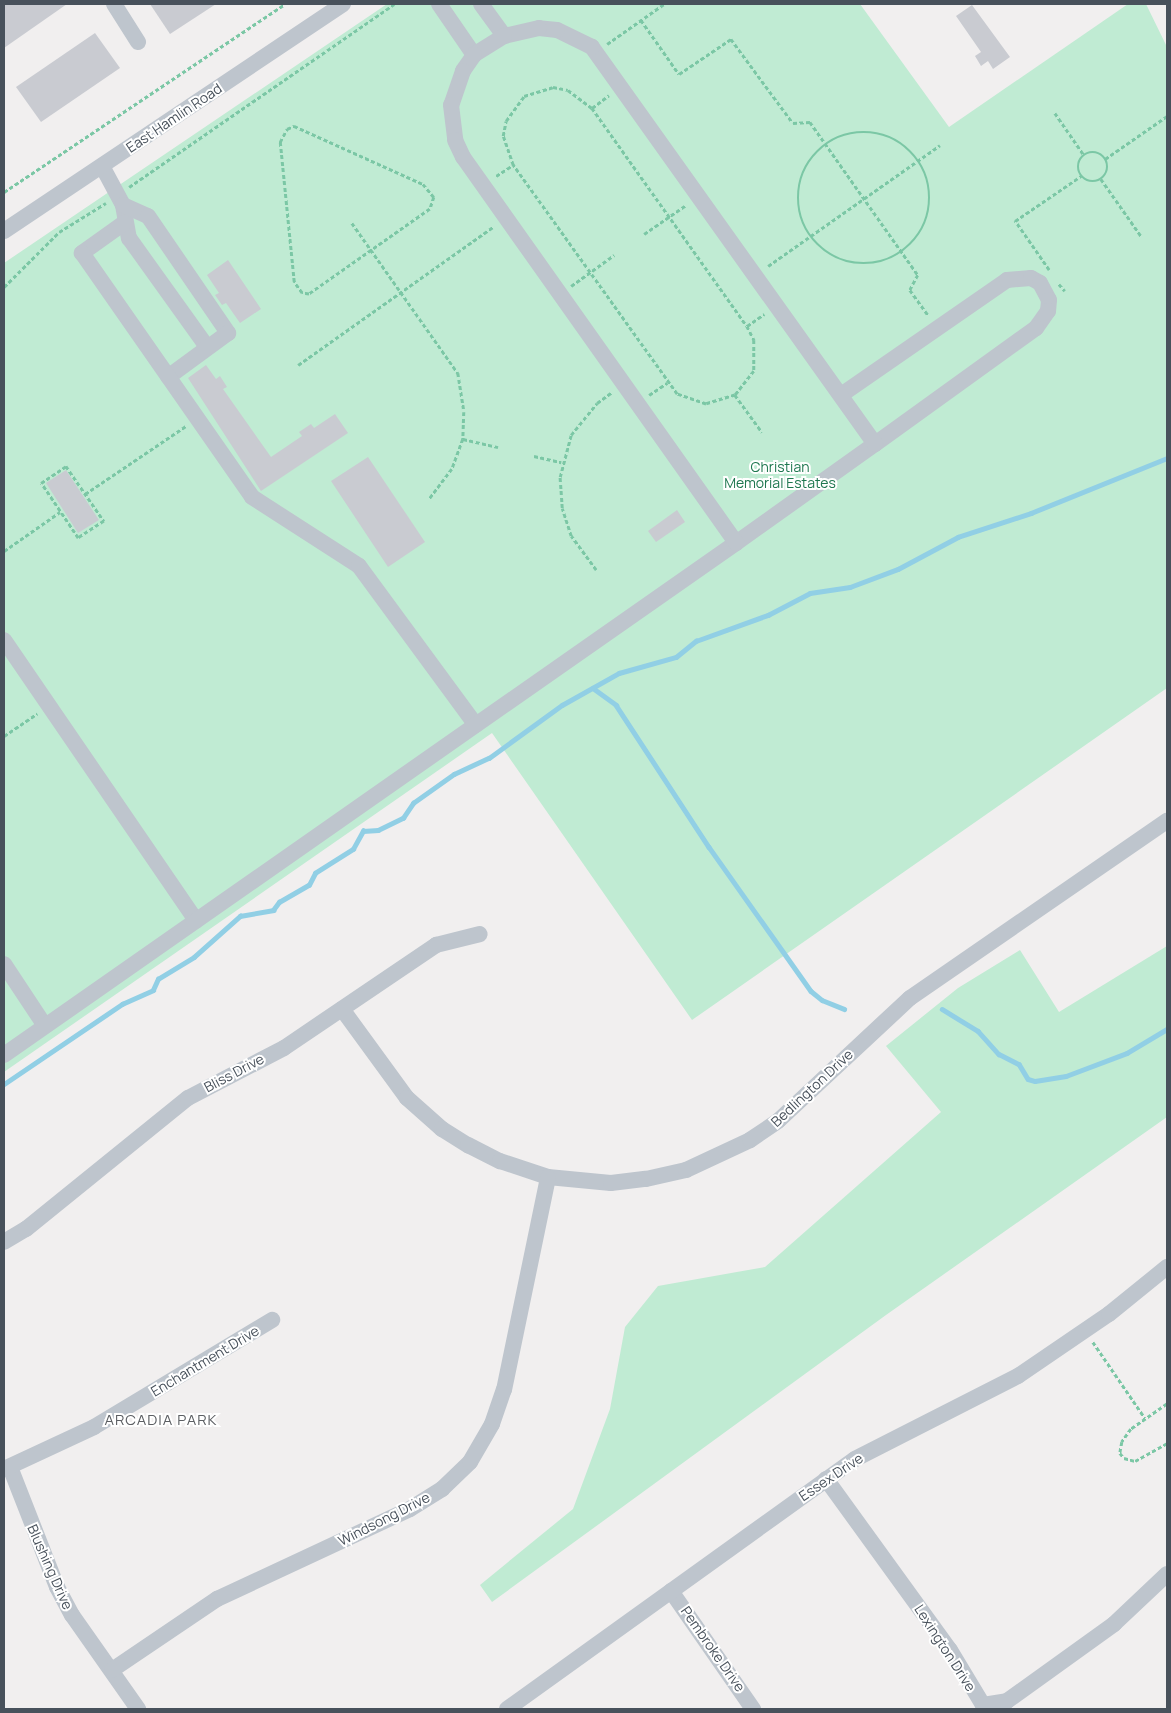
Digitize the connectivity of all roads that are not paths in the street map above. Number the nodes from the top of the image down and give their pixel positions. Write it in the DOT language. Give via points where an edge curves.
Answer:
graph roads {
  1 [pos="114,4"];
  2 [pos="343,4"];
  3 [pos="439,4"];
  4 [pos="481,4"];
  5 [pos="504,36"];
  6 [pos="138,42"];
  7 [pos="474,55"];
  8 [pos="102,166"];
  9 [pos="120,200"];
  10 [pos="124,223"];
  11 [pos="4,231"];
  12 [pos="206,347"];
  13 [pos="168,377"];
  14 [pos="841,395"];
  15 [pos="876,444"];
  16 [pos="736,543"];
  17 [pos="4,640"];
  18 [pos="476,725"];
  19 [pos="1167,821"];
  20 [pos="196,920"];
  21 [pos="480,934"];
  22 [pos="4,964"];
  23 [pos="342,1009"];
  24 [pos="45,1026"];
  25 [pos="4,1055"];
  26 [pos="548,1177"];
  27 [pos="4,1242"];
  28 [pos="1167,1267"];
  29 [pos="272,1320"];
  30 [pos="7,1468"];
  31 [pos="826,1479"];
  32 [pos="1167,1574"];
  33 [pos="671,1591"];
  34 [pos="112,1670"];
  35 [pos="138,1709"];
  36 [pos="507,1709"];
  37 [pos="753,1709"];
  1 -- 6 [label="street"];
  2 -- 8 [label="street, East Hamlin Road"];
  3 -- 7 [label="street"];
  4 -- 5 [label="street"];
  5 -- 7 [label="street"];
  5 -- 14 [label="street" via="539,28 557,30 576,37 596,52"];
  7 -- 16 [label="street" via="457,85 451,123 463,157"];
  8 -- 9 [label="street"];
  8 -- 11 [label="street, East Hamlin Road"];
  9 -- 10 [label="street"];
  9 -- 12 [label="street" via="148,216 228,333"];
  10 -- 12 [label="street" via="129,238"];
  10 -- 13 [label="street" via="82,254"];
  12 -- 13 [label="street"];
  13 -- 18 [label="street" via="252,497 359,566"];
  14 -- 15 [label="street"];
  14 -- 15 [label="street" via="1007,280 1031,278 1040,283 1049,300 1048,311 1036,328"];
  15 -- 16 [label="street"];
  16 -- 18 [label="street"];
  17 -- 20 [label="street"];
  18 -- 20 [label="street"];
  19 -- 26 [label="street, Bedlington Drive" via="910,998 778,1121 750,1140 686,1170 646,1179 611,1184"];
  20 -- 24 [label="street"];
  21 -- 23 [label="street, Bliss Drive" via="436,945"];
  22 -- 24 [label="street"];
  23 -- 26 [label="street, Bedlington Drive" via="407,1098 442,1129 500,1161"];
  23 -- 27 [label="street, Bliss Drive" via="284,1048 188,1098 26,1229"];
  24 -- 25 [label="street"];
  26 -- 34 [label="street, Windsong Drive" via="504,1390 492,1424 470,1462 442,1489 410,1509 217,1600"];
  28 -- 31 [label="street, Essex Drive" via="1086,1331 971,1402 855,1459"];
  29 -- 30 [label="street, Enchantment Drive" via="94,1427"];
  30 -- 34 [label="street, Blushing Drive" via="57,1588"];
  31 -- 32 [label="street, Lexington Drive" via="950,1650 983,1705 1007,1701 1114,1624"];
  31 -- 33 [label="street, Essex Drive"];
  33 -- 36 [label="street, Essex Drive"];
  33 -- 37 [label="street, Pembroke Drive"];
  34 -- 35 [label="street, Blushing Drive"];
}
